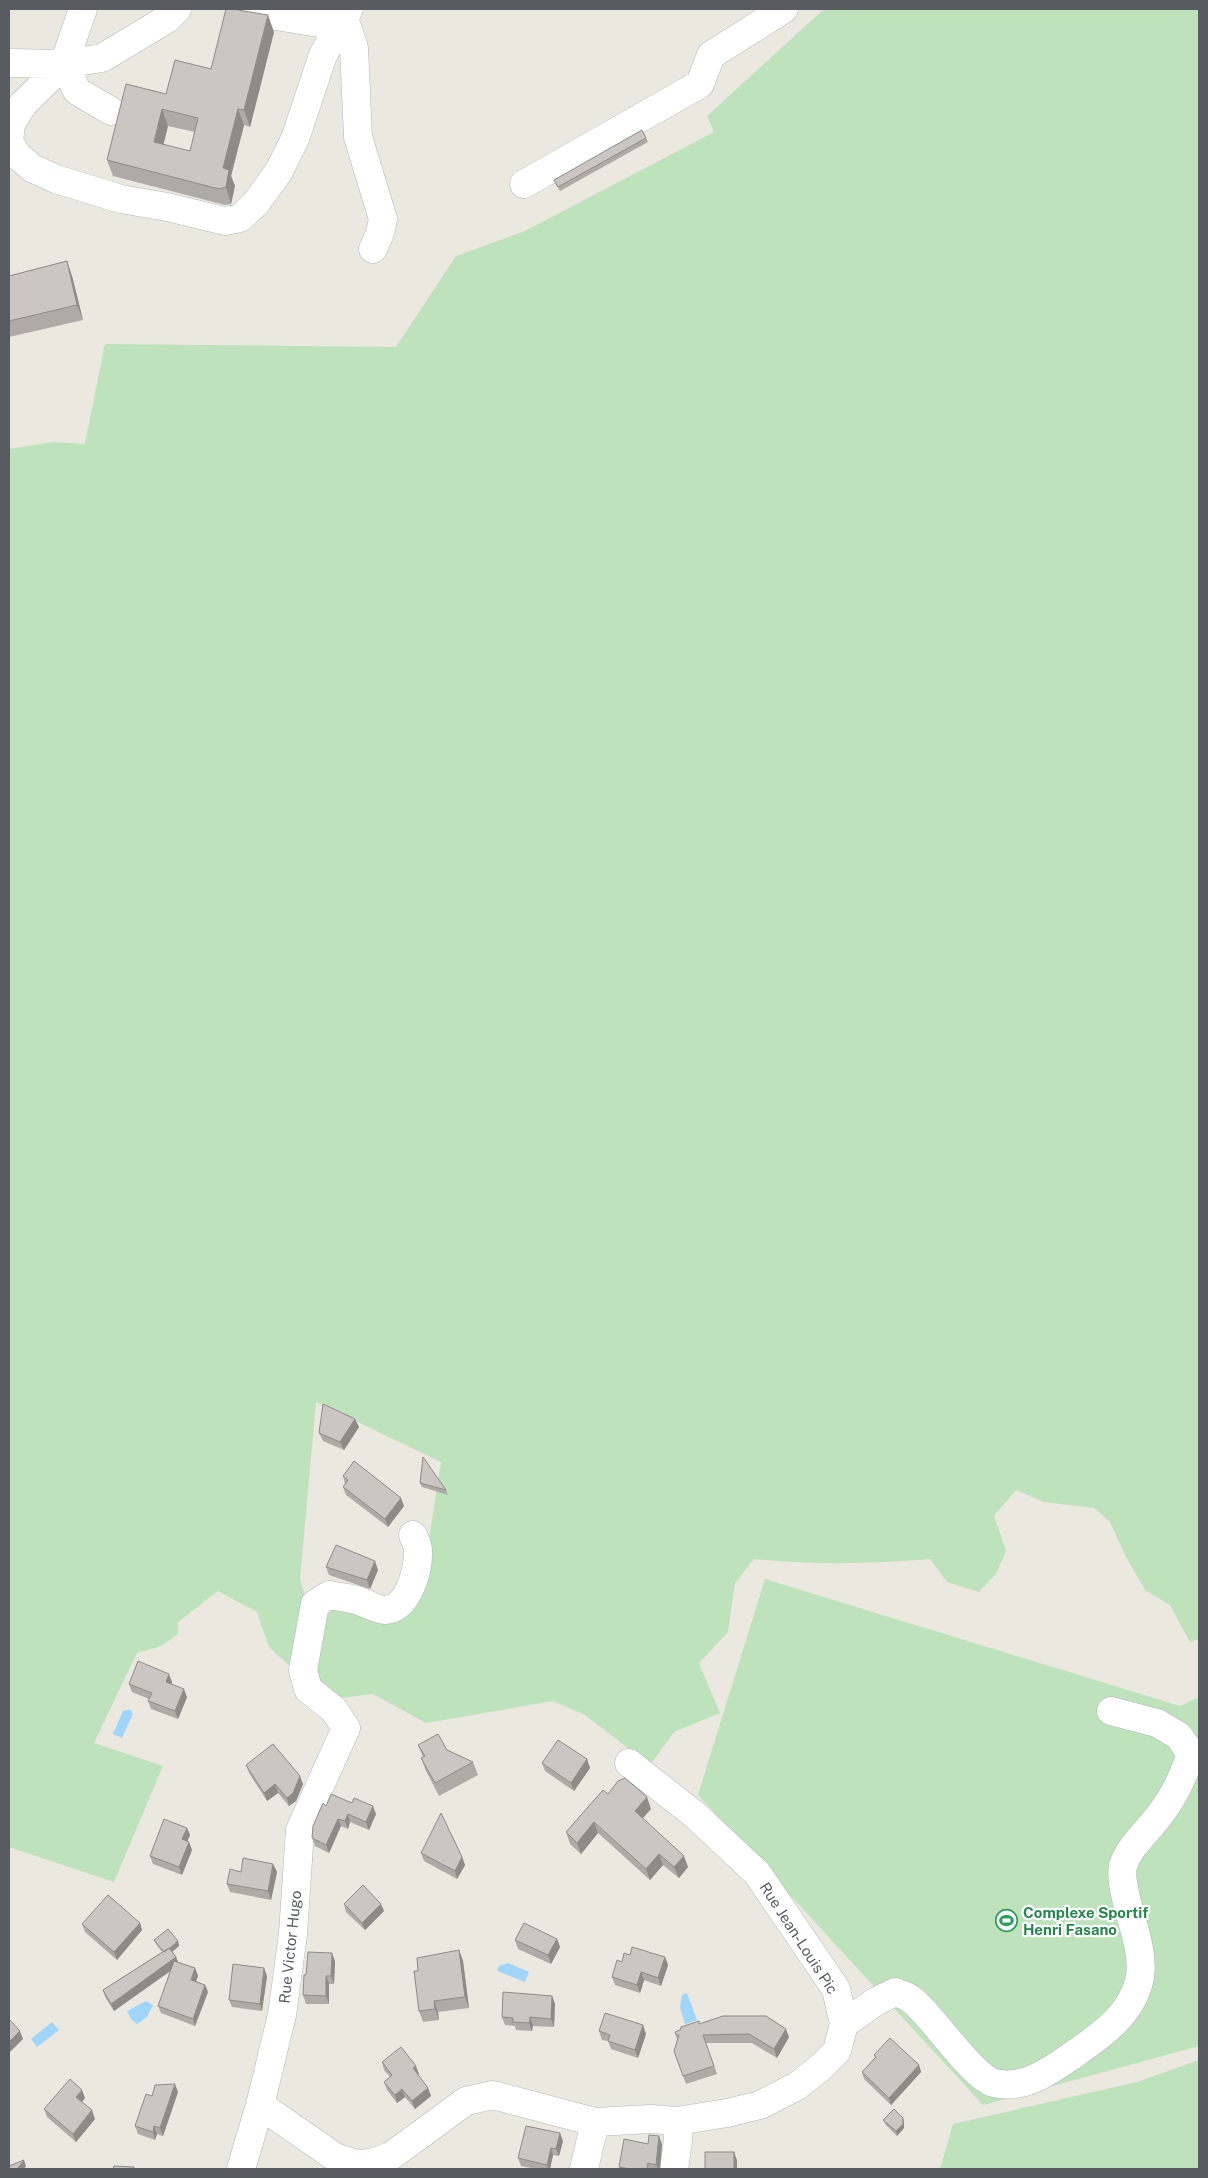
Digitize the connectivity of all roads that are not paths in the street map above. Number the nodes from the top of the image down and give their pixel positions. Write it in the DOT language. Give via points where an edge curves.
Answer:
graph roads {
  1 [pos="83,9"];
  2 [pos="177,9"];
  3 [pos="784,9"];
  4 [pos="246,11"];
  5 [pos="346,13"];
  6 [pos="9,63"];
  7 [pos="64,64"];
  8 [pos="111,111"];
  9 [pos="524,184"];
  10 [pos="373,249"];
  11 [pos="413,1535"];
  12 [pos="1111,1711"];
  13 [pos="629,1763"];
  14 [pos="844,2024"];
  15 [pos="260,2105"];
  16 [pos="677,2121"];
  17 [pos="595,2122"];
  18 [pos="241,2169"];
  19 [pos="584,2169"];
  20 [pos="674,2169"];
  1 -- 7 [label="street"];
  2 -- 7 [label="street" via="167,19 102,58"];
  3 -- 9 [label="street" via="711,54 700,84"];
  4 -- 5 [label="street" via="319,23"];
  5 -- 7 [label="street" via="323,55 295,139 279,171 256,203 240,218 224,221 121,199 56,179 32,168 17,155 9,141 11,124 24,104"];
  5 -- 10 [label="street" via="354,48 358,137 383,219"];
  6 -- 7 [label="street"];
  7 -- 8 [label="street" via="77,91"];
  11 -- 15 [label="street, Rue Victor Hugo" via="418,1547 418,1568 412,1585 394,1608 384,1610 328,1595 315,1604 303,1670 308,1689 334,1710 346,1728 300,1830 293,1934 282,2015"];
  12 -- 14 [label="street" via="1157,1723 1179,1736 1191,1754 1180,1784 1158,1817 1134,1844 1123,1867 1125,1894 1138,1944 1140,1976 1122,2014 1103,2034 1060,2064 1036,2078 1013,2085 992,2082 975,2069 912,1999 895,1992"];
  13 -- 14 [label="street, Rue Jean-Louis Pic" via="695,1815 756,1874 836,1990"];
  14 -- 16 [label="street, Rue Jean-Louis Pic" via="837,2052 796,2086 760,2105"];
  15 -- 17 [label="street, Rue Jean-Louis Pic" via="335,2157 356,2164 372,2163 391,2156 466,2101 493,2095"];
  15 -- 18 [label="street, Rue Victor Hugo"];
  16 -- 17 [label="street, Rue Jean-Louis Pic"];
  16 -- 20 [label="street"];
  17 -- 19 [label="street"];
}
